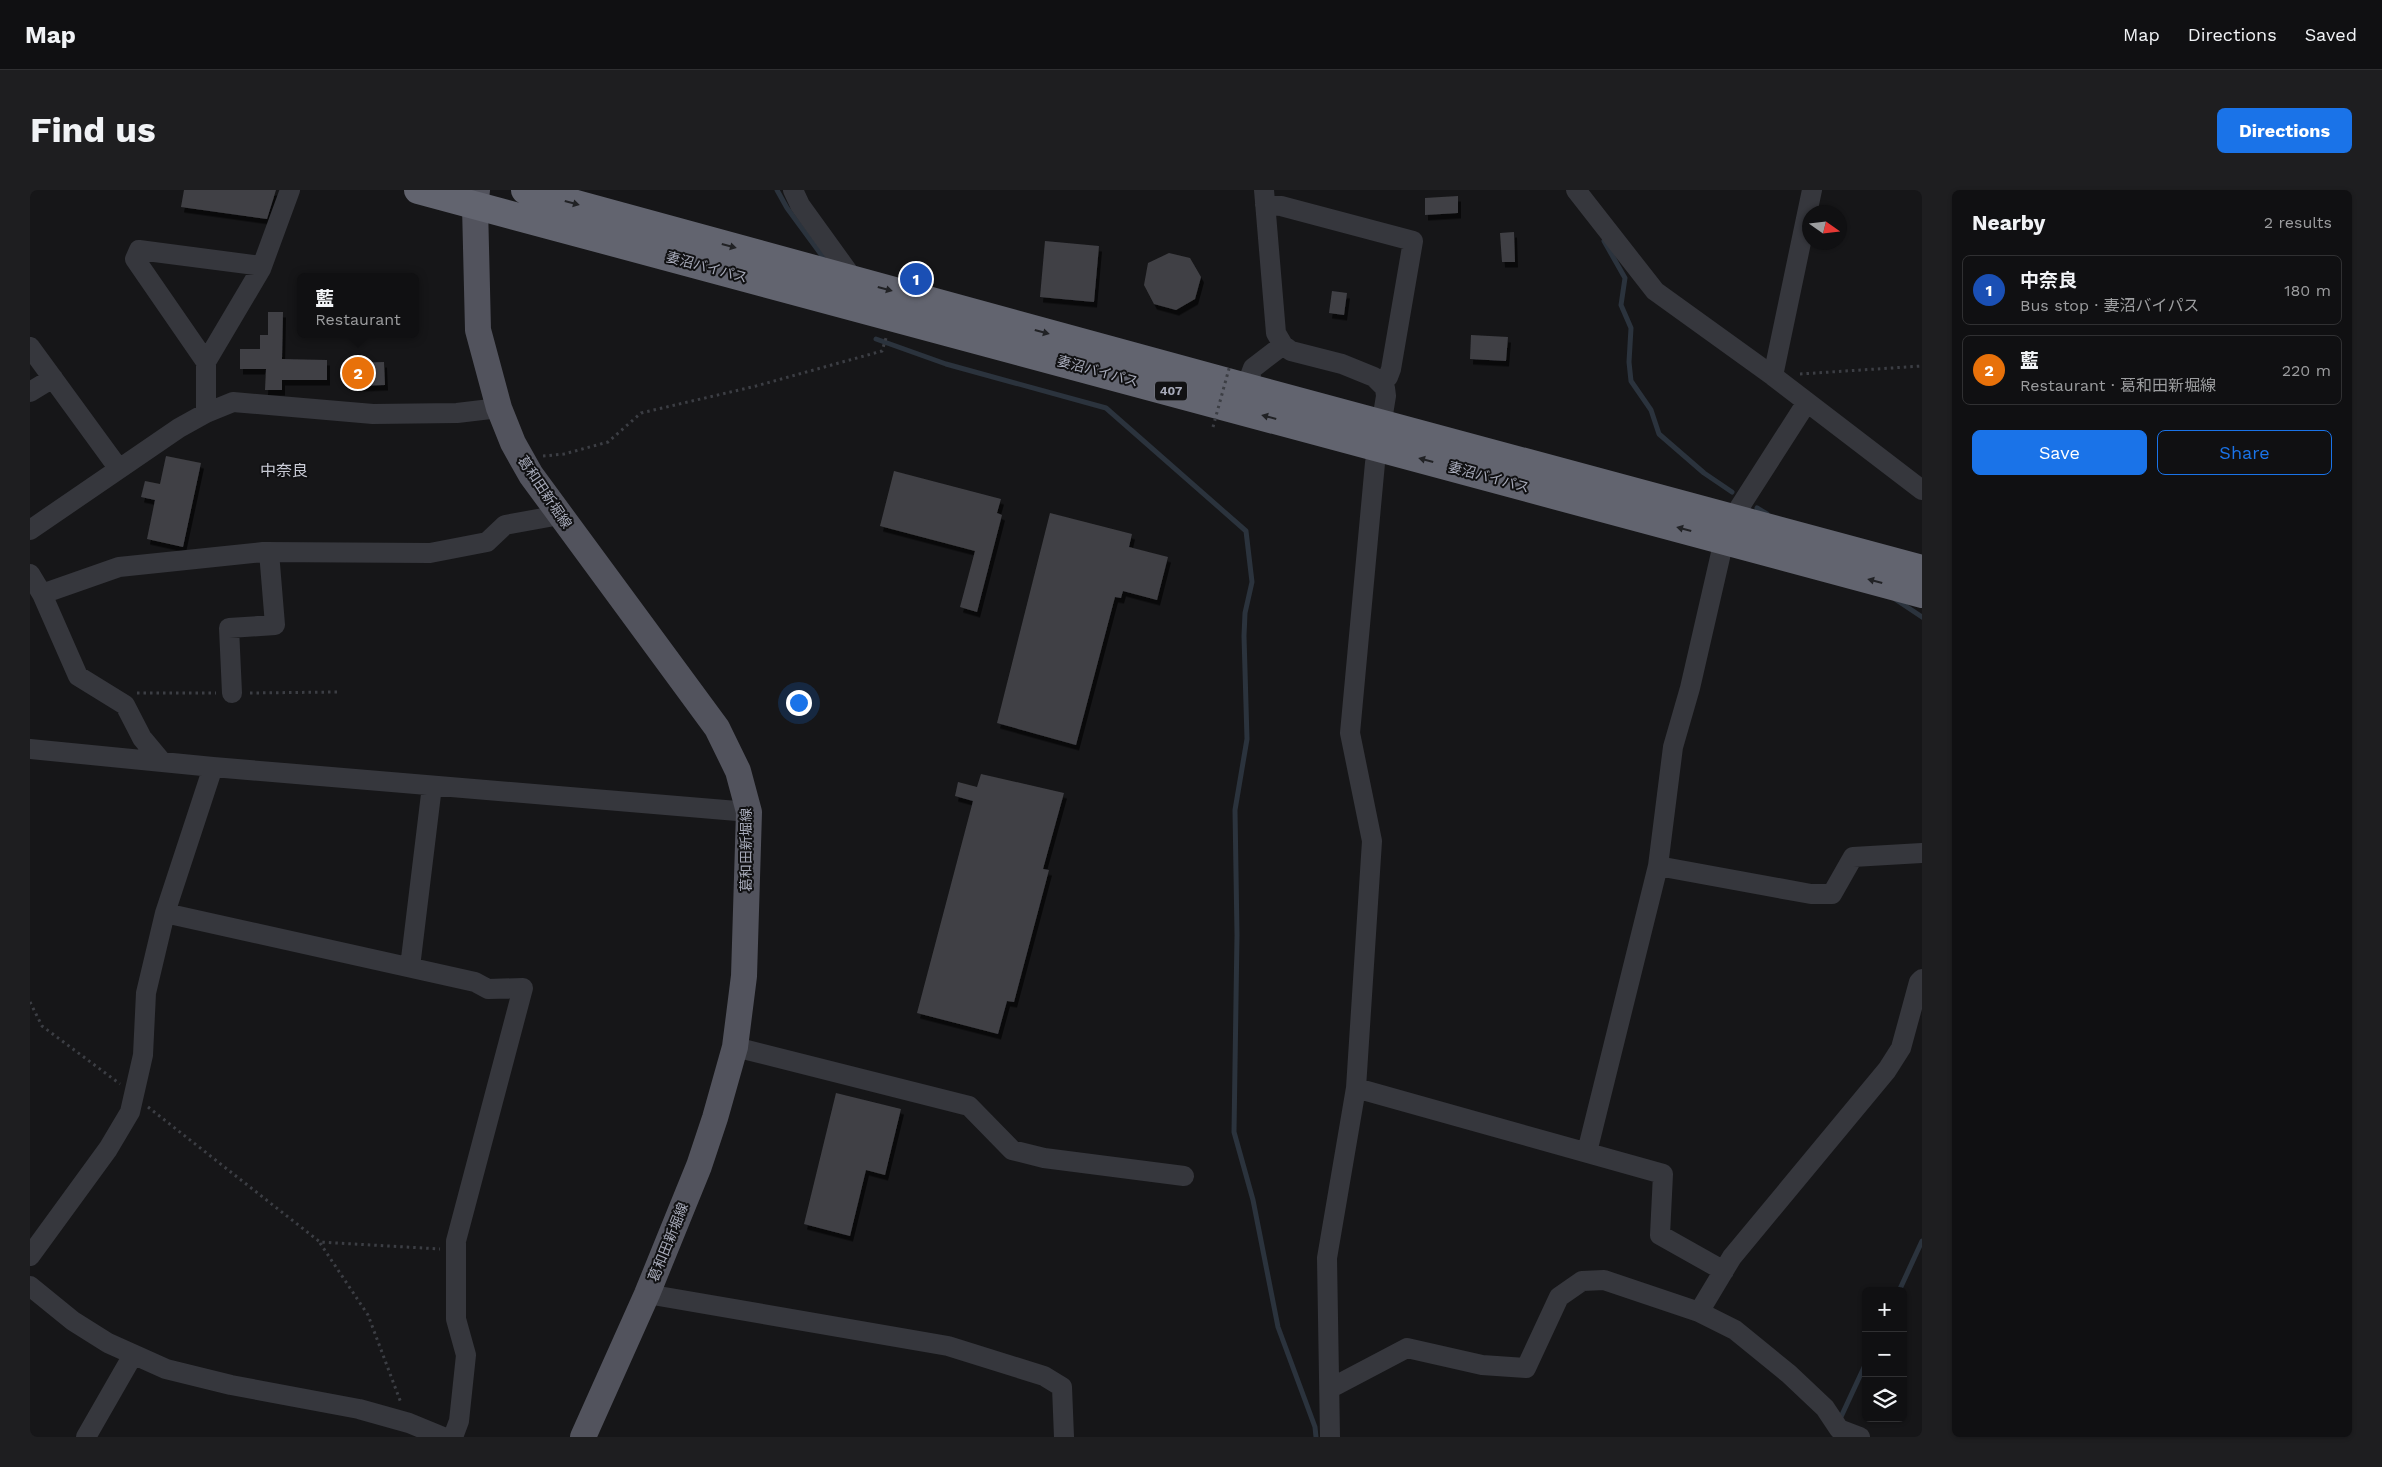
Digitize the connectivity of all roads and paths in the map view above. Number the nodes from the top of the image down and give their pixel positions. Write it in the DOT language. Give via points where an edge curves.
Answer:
graph roads {
  1 [pos="290,190"];
  2 [pos="418,190"];
  3 [pos="525,190"];
  4 [pos="793,190"];
  5 [pos="1576,190"];
  6 [pos="1812,190"];
  7 [pos="476,198"];
  8 [pos="1265,198"];
  9 [pos="262,266"];
  10 [pos="854,280"];
  11 [pos="891,315"];
  12 [pos="1282,345"];
  13 [pos="30,347"];
  14 [pos="206,362"];
  15 [pos="1230,365"];
  16 [pos="1922,366"];
  17 [pos="1773,376"];
  18 [pos="53,378"];
  19 [pos="1381,382"];
  20 [pos="1246,388"];
  21 [pos="30,392"];
  22 [pos="1807,402"];
  23 [pos="499,408"];
  24 [pos="206,413"];
  25 [pos="1213,427"];
  26 [pos="1379,435"];
  27 [pos="522,459"];
  28 [pos="119,469"];
  29 [pos="1922,490"];
  30 [pos="560,515"];
  31 [pos="30,530"];
  32 [pos="1728,530"];
  33 [pos="269,552"];
  34 [pos="1922,569"];
  35 [pos="30,574"];
  36 [pos="42,594"];
  37 [pos="1922,594"];
  38 [pos="232,693"];
  39 [pos="30,749"];
  40 [pos="162,762"];
  41 [pos="213,768"];
  42 [pos="432,786"];
  43 [pos="749,812"];
  44 [pos="1922,853"];
  45 [pos="1658,866"];
  46 [pos="165,913"];
  47 [pos="410,967"];
  48 [pos="1922,979"];
  49 [pos="30,1002"];
  50 [pos="735,1047"];
  51 [pos="1356,1088"];
  52 [pos="134,1095"];
  53 [pos="1587,1152"];
  54 [pos="1184,1176"];
  55 [pos="320,1242"];
  56 [pos="456,1250"];
  57 [pos="30,1256"];
  58 [pos="1724,1271"];
  59 [pos="30,1286"];
  60 [pos="647,1294"];
  61 [pos="1700,1312"];
  62 [pos="133,1355"];
  63 [pos="1331,1388"];
  64 [pos="409,1423"];
  65 [pos="86,1437"];
  66 [pos="444,1437"];
  67 [pos="453,1437"];
  68 [pos="583,1437"];
  69 [pos="1064,1437"];
  70 [pos="1330,1437"];
  71 [pos="1860,1437"];
  1 -- 9 [label="street"];
  2 -- 7 [label="highway, 妻沼バイパス / 407"];
  3 -- 10 [label="highway, 妻沼バイパス / 407, one-way"];
  4 -- 10 [label="street" via="800,205"];
  5 -- 17 [label="street" via="1655,291"];
  6 -- 17 [label="street"];
  7 -- 11 [label="highway, 妻沼バイパス / 407"];
  7 -- 23 [label="main road, 葛和田新堀線" via="478,330"];
  8 -- 12 [label="street" via="1276,333"];
  8 -- 19 [label="street" via="1281,206 1413,241 1391,369"];
  9 -- 14 [label="street"];
  9 -- 14 [label="street" via="138,250 135,259"];
  10 -- 20 [label="highway, 妻沼バイパス / 407, one-way"];
  26 -- 11 [label="highway, 妻沼バイパス / 407, one-way"];
  11 -- 27 [label="path" via="882,351 756,386 640,413 608,442 564,454"];
  12 -- 19 [label="street" via="1291,351 1342,364"];
  12 -- 20 [label="street" via="1253,368"];
  13 -- 18 [label="street"];
  14 -- 24 [label="street"];
  15 -- 25 [label="path, bridge"];
  16 -- 17 [label="path"];
  17 -- 22 [label="street"];
  18 -- 21 [label="street"];
  18 -- 28 [label="street"];
  19 -- 26 [label="street" via="1386,396"];
  20 -- 26 [label="highway, 妻沼バイパス / 407"];
  22 -- 29 [label="street"];
  22 -- 32 [label="street"];
  23 -- 24 [label="street" via="457,413 373,414 233,402"];
  23 -- 27 [label="main road, 葛和田新堀線"];
  24 -- 28 [label="street"];
  26 -- 32 [label="highway, 妻沼バイパス / 407"];
  26 -- 51 [label="street" via="1350,733 1372,841"];
  27 -- 30 [label="main road, 葛和田新堀線"];
  28 -- 31 [label="street"];
  30 -- 33 [label="street" via="505,525 487,542 430,553"];
  30 -- 43 [label="main road, 葛和田新堀線" via="717,728 738,771"];
  32 -- 34 [label="highway, 妻沼バイパス / 407"];
  37 -- 32 [label="highway, 妻沼バイパス / 407, one-way"];
  32 -- 45 [label="street" via="1673,747"];
  33 -- 36 [label="street" via="119,567"];
  33 -- 38 [label="street" via="275,625 229,628"];
  35 -- 36 [label="street"];
  36 -- 40 [label="street" via="78,676 125,705 142,738"];
  39 -- 40 [label="street"];
  40 -- 41 [label="street"];
  41 -- 42 [label="street"];
  41 -- 46 [label="street"];
  42 -- 43 [label="street"];
  42 -- 47 [label="street"];
  43 -- 50 [label="main road, 葛和田新堀線" via="744,976"];
  44 -- 45 [label="street" via="1853,857 1832,894 1810,894"];
  45 -- 53 [label="street"];
  46 -- 47 [label="street"];
  46 -- 52 [label="street" via="146,993 143,1055"];
  47 -- 56 [label="street" via="475,982 488,989 524,988"];
  48 -- 58 [label="street" via="1901,1048 1887,1070 1732,1257"];
  49 -- 52 [label="path" via="42,1026"];
  50 -- 54 [label="street" via="970,1106 1012,1150 1044,1158"];
  50 -- 60 [label="main road, 葛和田新堀線" via="699,1166"];
  51 -- 53 [label="street"];
  51 -- 63 [label="street" via="1327,1258"];
  52 -- 55 [label="path"];
  52 -- 57 [label="street" via="130,1112 108,1149"];
  53 -- 58 [label="street" via="1663,1174 1660,1235"];
  55 -- 56 [label="path"];
  55 -- 64 [label="path" via="368,1315"];
  56 -- 67 [label="street" via="456,1319 466,1354 459,1421"];
  58 -- 61 [label="street"];
  59 -- 62 [label="street" via="73,1321"];
  60 -- 68 [label="main road, 葛和田新堀線"];
  60 -- 69 [label="street" via="948,1346 1044,1376 1062,1387"];
  61 -- 63 [label="street" via="1604,1280 1582,1281 1559,1297 1526,1368 1482,1365 1407,1348"];
  61 -- 71 [label="street" via="1757,1346 1825,1408 1840,1428"];
  62 -- 64 [label="street" via="166,1369 359,1409"];
  62 -- 65 [label="street"];
  63 -- 70 [label="street"];
  64 -- 66 [label="street"];
}
